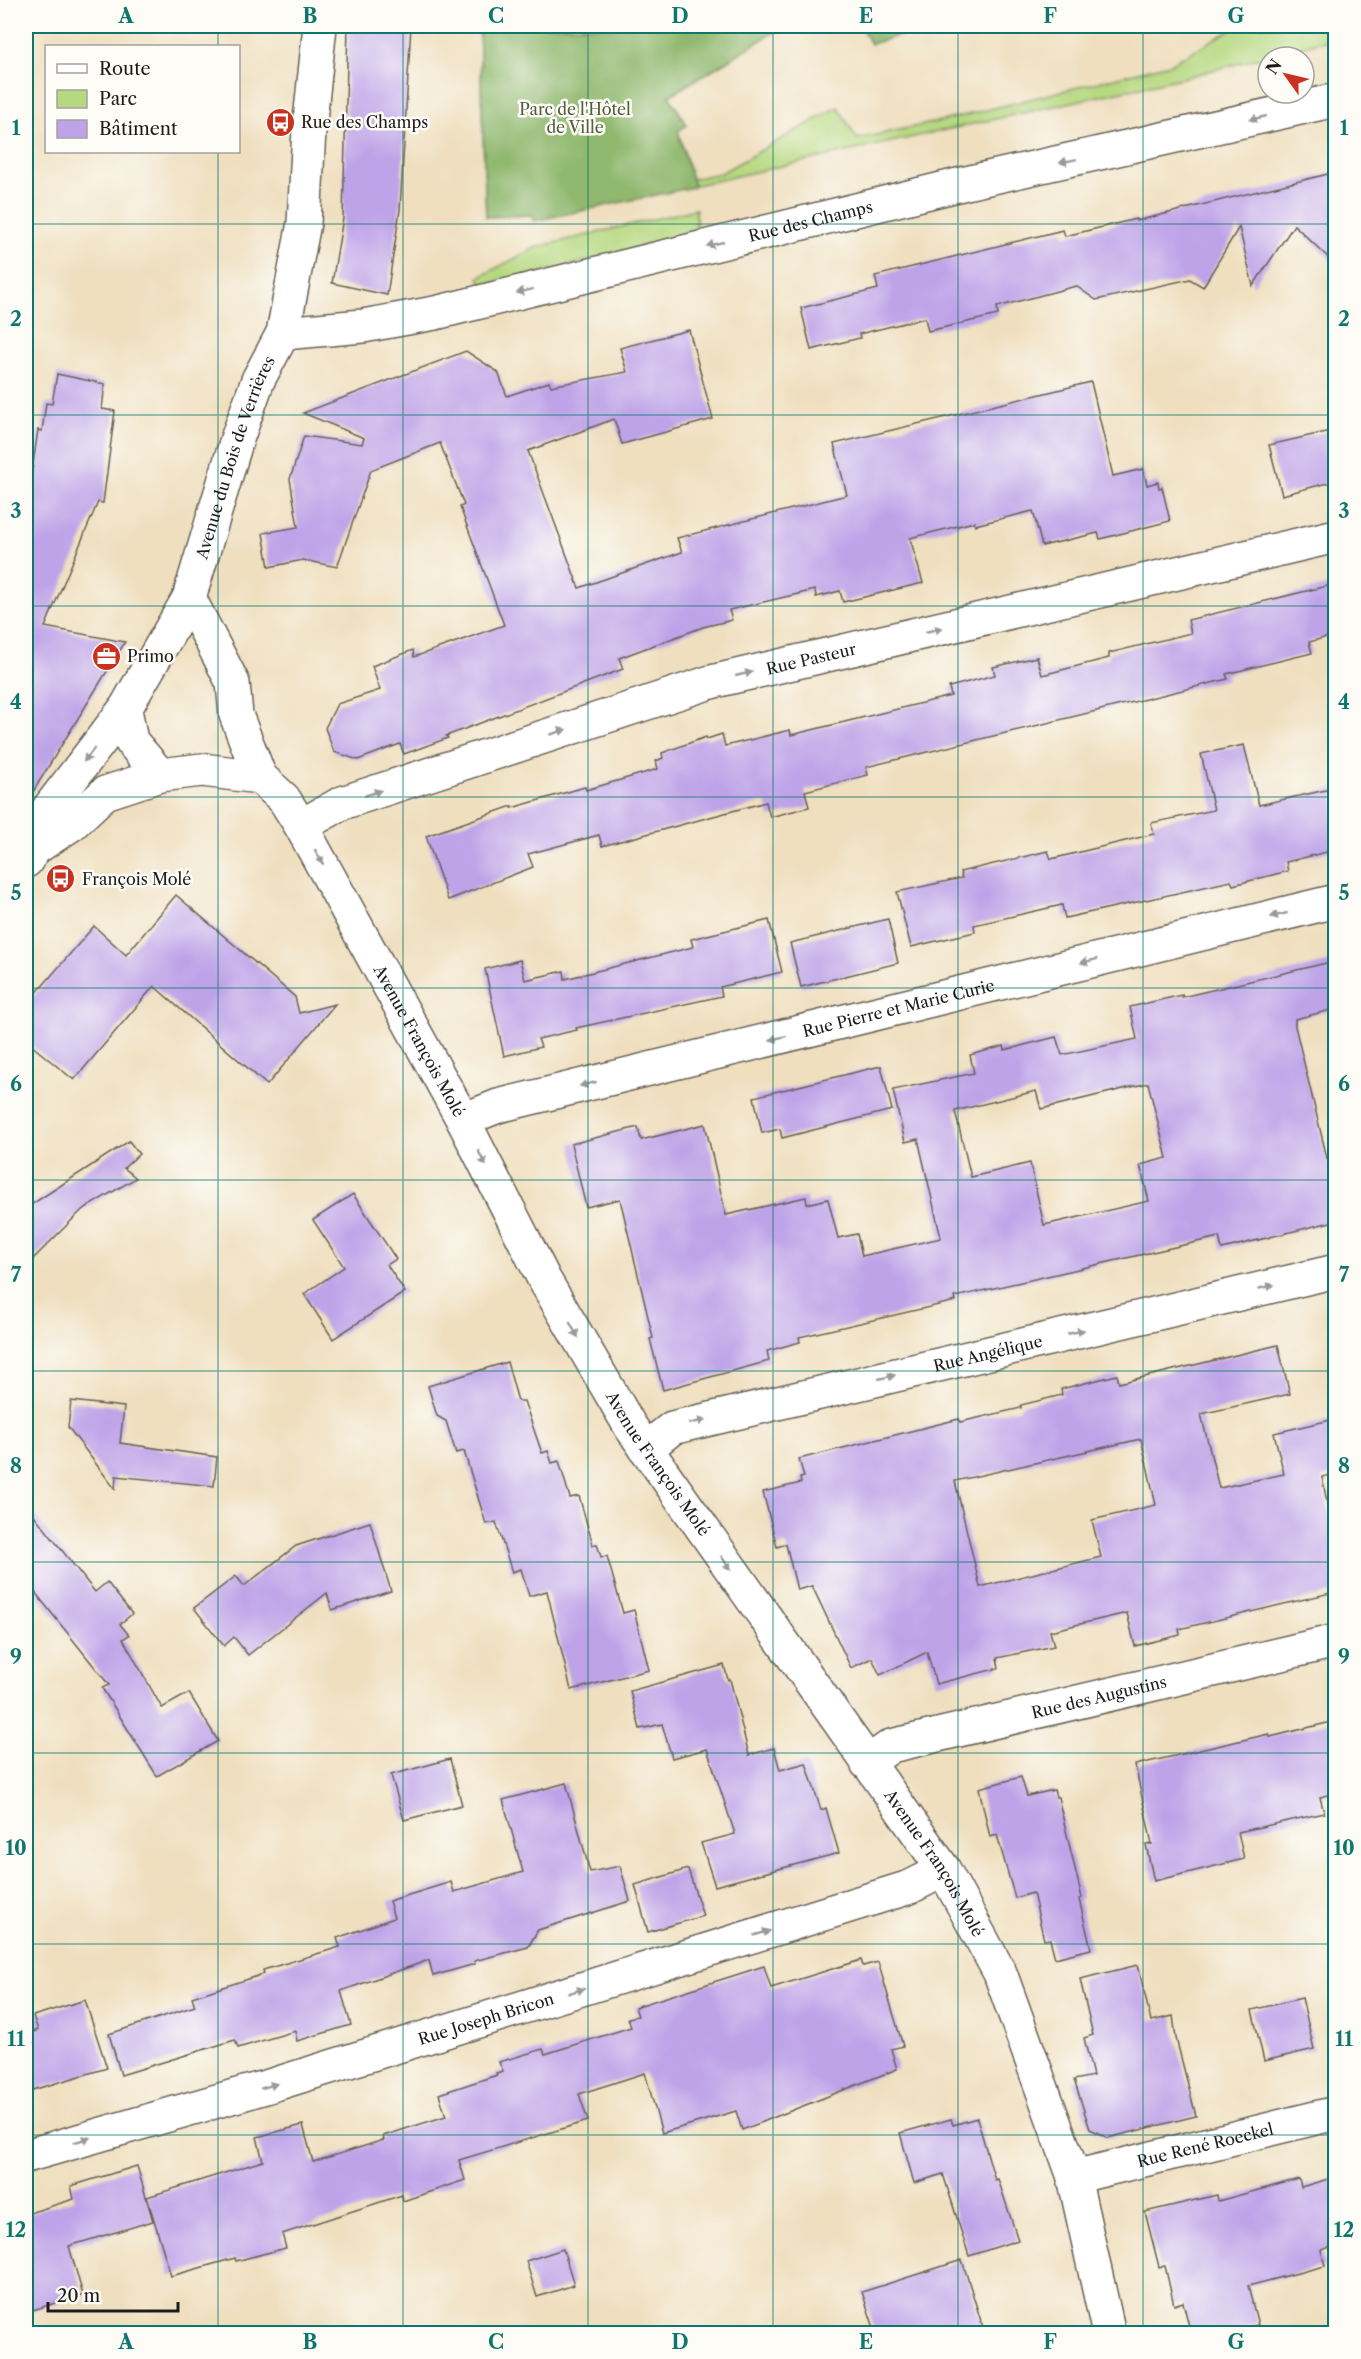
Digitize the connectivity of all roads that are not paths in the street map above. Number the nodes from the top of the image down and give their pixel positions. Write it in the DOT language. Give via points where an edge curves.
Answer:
graph roads {
  1 [pos="320,26"];
  2 [pos="1335,100"];
  3 [pos="283,333"];
  4 [pos="1335,536"];
  5 [pos="189,598"];
  6 [pos="155,655"];
  7 [pos="220,657"];
  8 [pos="125,709"];
  9 [pos="236,716"];
  10 [pos="196,771"];
  11 [pos="160,775"];
  12 [pos="260,777"];
  13 [pos="301,826"];
  14 [pos="30,855"];
  15 [pos="1335,901"];
  16 [pos="463,1120"];
  17 [pos="1335,1271"];
  18 [pos="646,1449"];
  19 [pos="1335,1641"];
  20 [pos="867,1763"];
  21 [pos="944,1870"];
  22 [pos="1335,2113"];
  23 [pos="26,2156"];
  24 [pos="1074,2177"];
  25 [pos="1109,2334"];
  1 -- 3 [label="street, Avenue du Bois de Verrières" via="304,223"];
  2 -- 3 [label="street, Rue des Champs, one-way" via="966,183 435,313 363,326"];
  3 -- 5 [label="street, Avenue du Bois de Verrières" via="258,380"];
  13 -- 4 [label="street, Rue Pasteur, one-way" via="342,803 711,682"];
  5 -- 6 [label="street, Avenue du Bois de Verrières"];
  5 -- 7 [label="street, Avenue François Molé"];
  6 -- 7 [label="street" via="176,648"];
  6 -- 8 [label="street, Avenue du Bois de Verrières"];
  7 -- 9 [label="street, Avenue François Molé" via="233,682"];
  8 -- 11 [label="street" via="131,741"];
  8 -- 14 [label="street, Avenue du Bois de Verrières, one-way" via="49,808"];
  9 -- 10 [label="street" via="224,741"];
  9 -- 12 [label="street, Avenue François Molé"];
  10 -- 11 [label="street, Avenue du Bois de Verrières"];
  10 -- 12 [label="street, Avenue du Bois de Verrières"];
  11 -- 14 [label="street, Avenue du Bois de Verrières" via="105,793"];
  12 -- 13 [label="street, Avenue François Molé" via="284,799"];
  13 -- 16 [label="street, Avenue François Molé, one-way"];
  15 -- 16 [label="street, Rue Pierre et Marie Curie, one-way" via="498,1106"];
  16 -- 18 [label="street, Avenue François Molé, one-way" via="544,1279"];
  18 -- 17 [label="street, Rue Angélique, one-way" via="672,1428"];
  18 -- 20 [label="street, Avenue François Molé, one-way"];
  19 -- 20 [label="street, Rue des Augustins" via="891,1746"];
  20 -- 21 [label="street, Avenue François Molé"];
  23 -- 21 [label="street, Rue Joseph Bricon, one-way" via="292,2079 909,1887"];
  21 -- 24 [label="street, Avenue François Molé" via="1000,1973"];
  22 -- 24 [label="street, Rue René Roeckel"];
  24 -- 25 [label="street, Avenue François Molé"];
}
